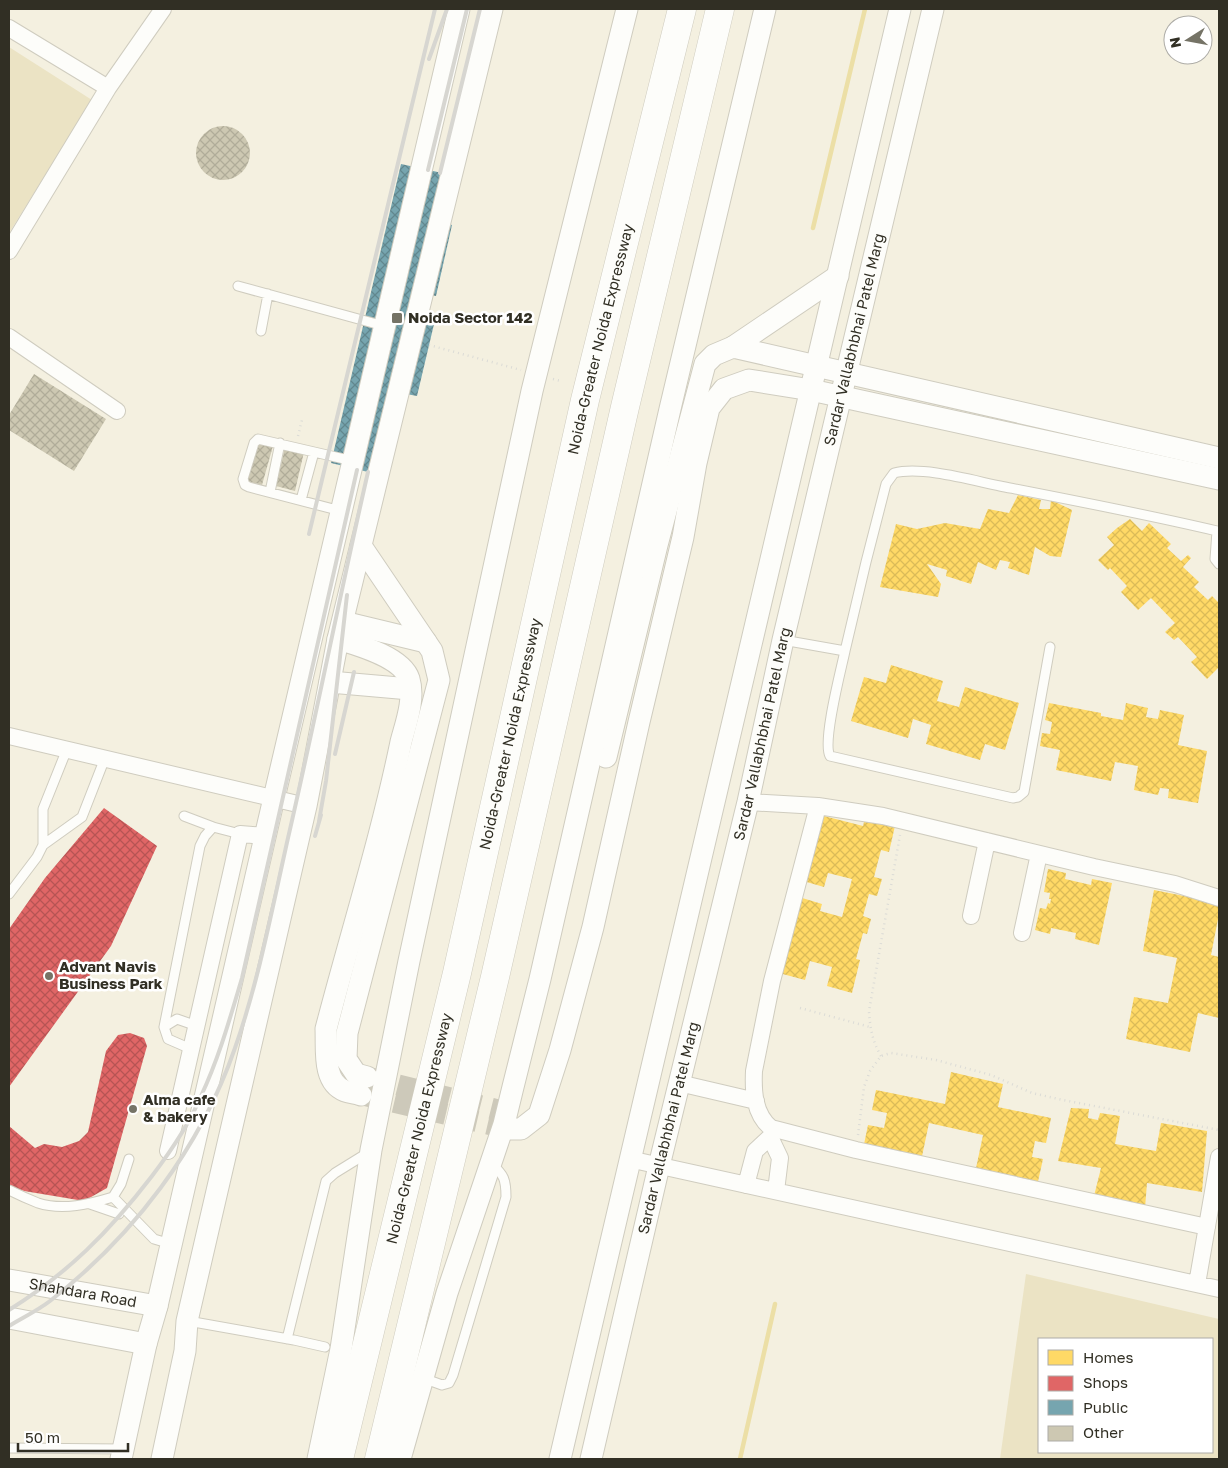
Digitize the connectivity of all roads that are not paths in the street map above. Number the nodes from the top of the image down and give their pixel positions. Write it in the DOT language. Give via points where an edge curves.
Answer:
graph roads {
  1 [pos="163,9"];
  2 [pos="459,9"];
  3 [pos="492,9"];
  4 [pos="627,9"];
  5 [pos="682,9"];
  6 [pos="720,9"];
  7 [pos="765,9"];
  8 [pos="900,9"];
  9 [pos="933,9"];
  10 [pos="9,28"];
  11 [pos="108,88"];
  12 [pos="9,251"];
  13 [pos="838,276"];
  14 [pos="238,286"];
  15 [pos="268,294"];
  16 [pos="384,326"];
  17 [pos="261,331"];
  18 [pos="9,337"];
  19 [pos="733,347"];
  20 [pos="816,367"];
  21 [pos="847,374"];
  22 [pos="811,390"];
  23 [pos="842,397"];
  24 [pos="117,411"];
  25 [pos="280,443"];
  26 [pos="314,452"];
  27 [pos="1219,458"];
  28 [pos="353,462"];
  29 [pos="1219,479"];
  30 [pos="270,492"];
  31 [pos="301,500"];
  32 [pos="342,511"];
  33 [pos="361,546"];
  34 [pos="1219,564"];
  35 [pos="340,630"];
  36 [pos="783,640"];
  37 [pos="426,642"];
  38 [pos="1050,647"];
  39 [pos="845,652"];
  40 [pos="330,682"];
  41 [pos="410,689"];
  42 [pos="9,736"];
  43 [pos="67,749"];
  44 [pos="105,758"];
  45 [pos="274,798"];
  46 [pos="748,802"];
  47 [pos="306,806"];
  48 [pos="818,806"];
  49 [pos="184,816"];
  50 [pos="213,827"];
  51 [pos="240,834"];
  52 [pos="265,836"];
  53 [pos="987,841"];
  54 [pos="43,845"];
  55 [pos="1039,854"];
  56 [pos="9,894"];
  57 [pos="1219,898"];
  58 [pos="971,916"];
  59 [pos="1022,933"];
  60 [pos="197,1026"];
  61 [pos="164,1027"];
  62 [pos="191,1049"];
  63 [pos="679,1083"];
  64 [pos="756,1101"];
  65 [pos="770,1132"];
  66 [pos="371,1150"];
  67 [pos="168,1151"];
  68 [pos="1219,1157"];
  69 [pos="129,1159"];
  70 [pos="629,1159"];
  71 [pos="491,1163"];
  72 [pos="659,1166"];
  73 [pos="746,1185"];
  74 [pos="9,1190"];
  75 [pos="776,1191"];
  76 [pos="113,1197"];
  77 [pos="90,1204"];
  78 [pos="119,1214"];
  79 [pos="1207,1227"];
  80 [pos="171,1244"];
  81 [pos="9,1280"];
  82 [pos="1197,1284"];
  83 [pos="1219,1290"];
  84 [pos="157,1306"];
  85 [pos="9,1318"];
  86 [pos="187,1321"];
  87 [pos="288,1339"];
  88 [pos="146,1344"];
  89 [pos="325,1348"];
  90 [pos="431,1382"];
  91 [pos="9,1448"];
  92 [pos="122,1454"];
  93 [pos="329,1458"];
  94 [pos="162,1459"];
  95 [pos="379,1459"];
  96 [pos="400,1459"];
  97 [pos="560,1459"];
  98 [pos="591,1459"];
  1 -- 11 [label="street"];
  2 -- 16 [label="street"];
  3 -- 33 [label="street"];
  4 -- 66 [label="street" via="536,374"];
  5 -- 93 [label="highway, Noida-Greater Noida Expressway" via="585,400 457,973"];
  6 -- 95 [label="highway" via="625,406 493,987"];
  7 -- 71 [label="street" via="540,980"];
  8 -- 13 [label="street, Sardar Vallabhbhai Patel Marg"];
  9 -- 21 [label="street, Sardar Vallabhbhai Patel Marg"];
  10 -- 11 [label="street"];
  11 -- 12 [label="street"];
  13 -- 19 [label="street"];
  13 -- 20 [label="street, Sardar Vallabhbhai Patel Marg"];
  14 -- 15 [label="lane"];
  15 -- 16 [label="lane"];
  15 -- 17 [label="lane"];
  16 -- 28 [label="street"];
  18 -- 24 [label="street"];
  19 -- 20 [label="street"];
  19 -- 22 [label="street" via="714,355 705,364 657,545 521,1108 511,1121 520,1129 539,1114 593,927 683,537 709,408 724,389 749,380"];
  20 -- 21 [label="street"];
  20 -- 22 [label="street, Sardar Vallabhbhai Patel Marg"];
  21 -- 23 [label="street, Sardar Vallabhbhai Patel Marg"];
  21 -- 27 [label="street"];
  22 -- 23 [label="street"];
  22 -- 70 [label="street, Sardar Vallabhbhai Patel Marg"];
  23 -- 29 [label="street"];
  23 -- 36 [label="street, Sardar Vallabhbhai Patel Marg"];
  25 -- 26 [label="lane"];
  25 -- 30 [label="lane"];
  25 -- 30 [label="lane" via="255,441 243,479 249,487"];
  26 -- 28 [label="lane"];
  26 -- 31 [label="lane"];
  28 -- 32 [label="street"];
  30 -- 31 [label="lane"];
  31 -- 32 [label="lane"];
  32 -- 45 [label="street"];
  33 -- 35 [label="street"];
  33 -- 37 [label="street"];
  34 -- 39 [label="lane" via="1215,559 1217,531 943,475 894,473 886,484"];
  35 -- 37 [label="street"];
  35 -- 40 [label="street"];
  35 -- 41 [label="street" via="400,667 408,678"];
  36 -- 39 [label="lane"];
  36 -- 46 [label="street, Sardar Vallabhbhai Patel Marg"];
  37 -- 41 [label="street" via="432,651 439,680 347,1033 346,1059 364,1086 344,1090 332,1081 328,1070 326,1029 395,774"];
  38 -- 39 [label="lane" via="1024,792 1013,798 830,756 827,749 833,705"];
  40 -- 41 [label="street"];
  40 -- 47 [label="street"];
  42 -- 43 [label="street"];
  43 -- 44 [label="street"];
  43 -- 54 [label="lane" via="43,809"];
  44 -- 45 [label="street"];
  44 -- 54 [label="lane" via="82,817"];
  45 -- 47 [label="street"];
  45 -- 52 [label="street"];
  46 -- 48 [label="street"];
  46 -- 63 [label="street, Sardar Vallabhbhai Patel Marg"];
  47 -- 86 [label="street"];
  48 -- 53 [label="street" via="903,820"];
  48 -- 64 [label="street" via="772,981 754,1072"];
  49 -- 50 [label="lane"];
  50 -- 51 [label="lane"];
  50 -- 61 [label="lane" via="200,846"];
  51 -- 52 [label="street"];
  51 -- 60 [label="street"];
  52 -- 80 [label="street"];
  53 -- 55 [label="street"];
  53 -- 58 [label="street"];
  54 -- 56 [label="lane"];
  55 -- 57 [label="street" via="1174,884"];
  55 -- 59 [label="street"];
  60 -- 61 [label="lane" via="177,1019"];
  60 -- 62 [label="street"];
  61 -- 62 [label="lane" via="168,1039"];
  62 -- 67 [label="street"];
  63 -- 64 [label="street"];
  63 -- 72 [label="street, Sardar Vallabhbhai Patel Marg"];
  64 -- 65 [label="street"];
  65 -- 73 [label="street" via="755,1151"];
  65 -- 75 [label="street" via="780,1158"];
  65 -- 79 [label="street"];
  66 -- 87 [label="lane" via="326,1181"];
  66 -- 93 [label="street" via="340,1349"];
  68 -- 79 [label="street"];
  69 -- 76 [label="lane"];
  70 -- 72 [label="street"];
  70 -- 97 [label="street, Sardar Vallabhbhai Patel Marg"];
  71 -- 90 [label="lane" via="506,1183 506,1197 453,1375 449,1383"];
  71 -- 96 [label="street" via="447,1293"];
  72 -- 73 [label="street"];
  72 -- 98 [label="street, Sardar Vallabhbhai Patel Marg"];
  73 -- 75 [label="street"];
  74 -- 77 [label="lane" via="40,1204 73,1207"];
  75 -- 82 [label="street"];
  76 -- 77 [label="lane"];
  76 -- 80 [label="lane" via="154,1239"];
  77 -- 78 [label="lane"];
  79 -- 82 [label="street"];
  80 -- 84 [label="street"];
  81 -- 84 [label="street, Shahdara Road"];
  82 -- 83 [label="street"];
  84 -- 88 [label="street"];
  85 -- 88 [label="street"];
  86 -- 87 [label="lane"];
  86 -- 94 [label="street" via="185,1351"];
  87 -- 89 [label="lane"];
  88 -- 92 [label="street"];
  91 -- 92 [label="lane"];
}
